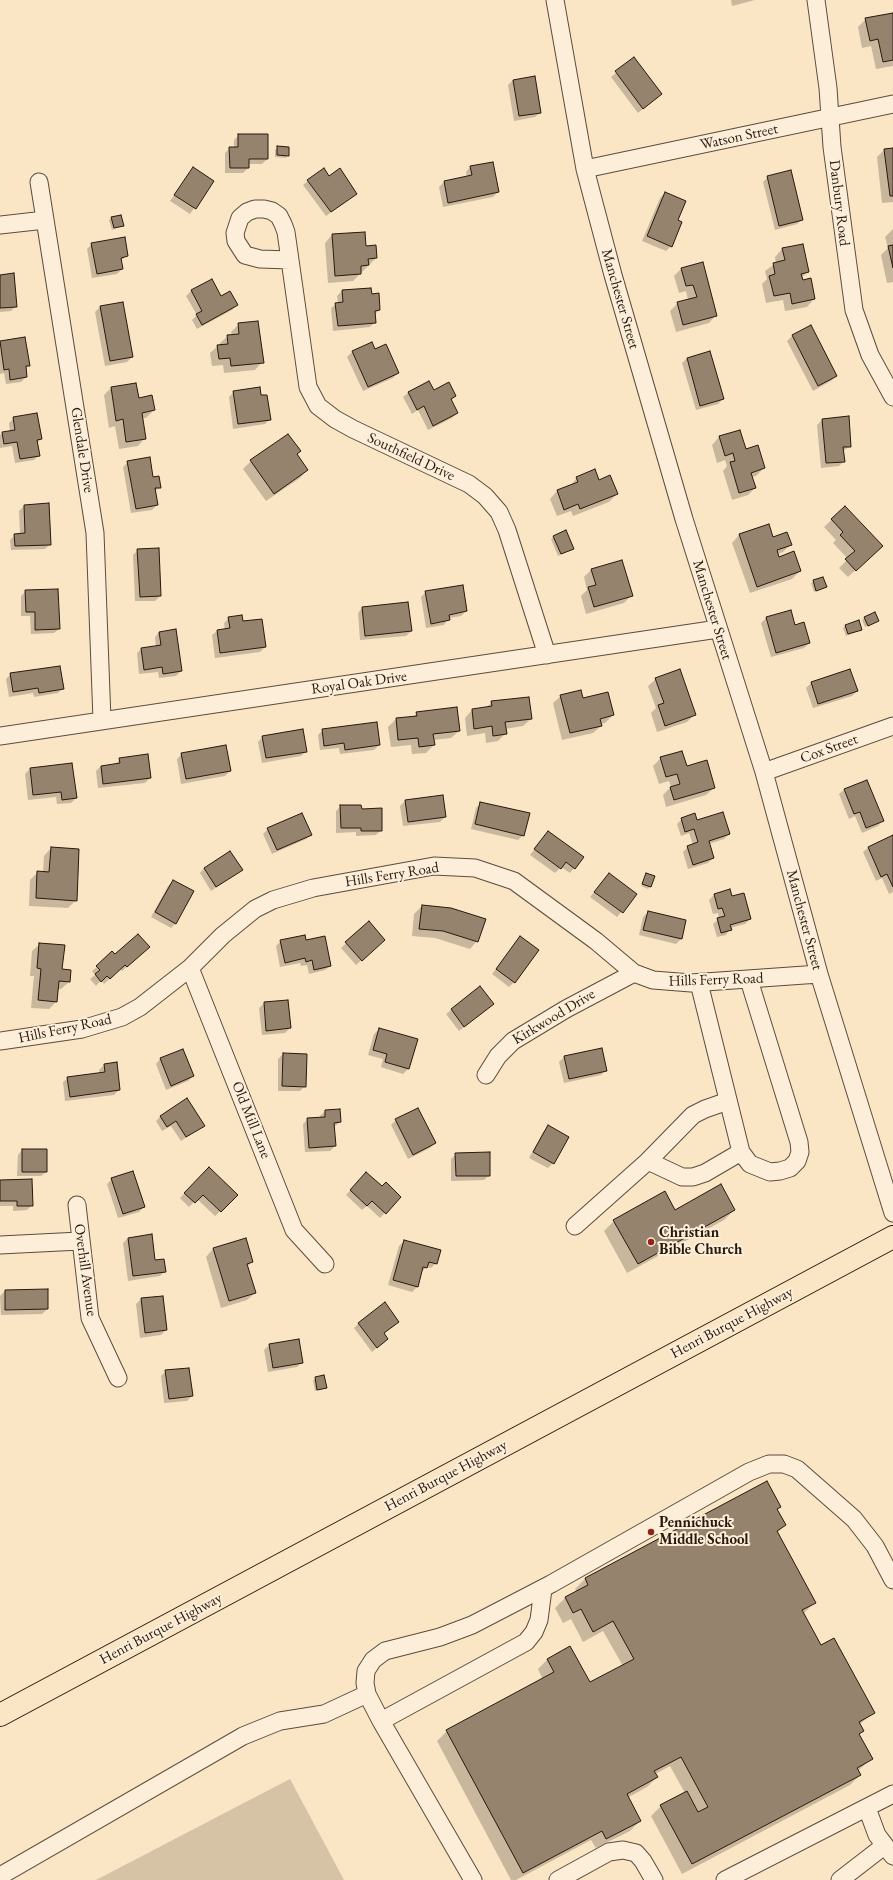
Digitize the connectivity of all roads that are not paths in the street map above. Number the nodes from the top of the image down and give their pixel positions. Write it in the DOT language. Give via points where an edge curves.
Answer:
graph roads {
  1 [pos="554,0"];
  2 [pos="816,0"];
  3 [pos="893,104"];
  4 [pos="829,118"];
  5 [pos="585,169"];
  6 [pos="39,182"];
  7 [pos="45,220"];
  8 [pos="0,225"];
  9 [pos="290,260"];
  10 [pos="893,397"];
  11 [pos="718,629"];
  12 [pos="547,655"];
  13 [pos="102,720"];
  14 [pos="893,727"];
  15 [pos="0,736"];
  16 [pos="764,772"];
  17 [pos="190,968"];
  18 [pos="634,973"];
  19 [pos="819,974"];
  20 [pos="749,980"];
  21 [pos="699,983"];
  22 [pos="0,1041"];
  23 [pos="486,1075"];
  24 [pos="728,1101"];
  25 [pos="741,1152"];
  26 [pos="648,1161"];
  27 [pos="77,1205"];
  28 [pos="893,1214"];
  29 [pos="576,1226"];
  30 [pos="893,1237"];
  31 [pos="80,1241"];
  32 [pos="0,1246"];
  33 [pos="325,1264"];
  34 [pos="118,1378"];
  35 [pos="893,1580"];
  36 [pos="543,1589"];
  37 [pos="368,1694"];
  38 [pos="0,1715"];
  39 [pos="381,1721"];
  40 [pos="893,1794"];
  41 [pos="867,1808"];
  42 [pos="889,1851"];
  43 [pos="0,1876"];
  44 [pos="473,1880"];
  45 [pos="558,1880"];
  46 [pos="654,1880"];
  47 [pos="725,1880"];
  48 [pos="840,1880"];
  1 -- 5 [label="street, Manchester Street"];
  2 -- 4 [label="street, Danbury Road" via="828,88"];
  3 -- 4 [label="street, Watson Street"];
  4 -- 5 [label="street, Watson Street"];
  4 -- 10 [label="street, Danbury Road" via="854,310 870,355"];
  5 -- 11 [label="street, Manchester Street" via="615,283"];
  6 -- 7 [label="street, Glendale Drive"];
  7 -- 8 [label="street"];
  7 -- 13 [label="street, Glendale Drive" via="95,533"];
  9 -- 12 [label="street, Southfield Drive" via="308,387 318,406 353,430 469,484 499,512"];
  11 -- 12 [label="street, Royal Oak Drive"];
  11 -- 16 [label="street, Manchester Street"];
  12 -- 13 [label="street, Royal Oak Drive"];
  13 -- 15 [label="street, Royal Oak Drive"];
  14 -- 16 [label="street, Cox Street"];
  16 -- 19 [label="street, Manchester Street"];
  17 -- 18 [label="street, Hills Ferry Road" via="222,935 255,909 273,900 313,888 434,866 454,866 474,868 514,881 554,909"];
  17 -- 22 [label="street, Hills Ferry Road" via="140,1007 122,1017 82,1028"];
  17 -- 33 [label="street, Old Mill Lane" via="294,1230"];
  18 -- 21 [label="street, Hills Ferry Road" via="653,980"];
  18 -- 23 [label="street, Kirkwood Drive" via="584,998 513,1041 498,1056"];
  19 -- 20 [label="street, Hills Ferry Road"];
  19 -- 28 [label="street, Manchester Street"];
  20 -- 21 [label="street, Hills Ferry Road"];
  20 -- 25 [label="street" via="800,1152 797,1161 790,1168 780,1172 770,1172 750,1164"];
  21 -- 24 [label="street"];
  24 -- 25 [label="street"];
  24 -- 26 [label="street" via="705,1108 693,1115"];
  25 -- 26 [label="street" via="693,1177 682,1177"];
  26 -- 29 [label="street"];
  27 -- 31 [label="street, Overhill Avenue"];
  30 -- 38 [label="main road, Henri Burque Highway"];
  31 -- 32 [label="street"];
  31 -- 34 [label="street, Overhill Avenue" via="90,1318"];
  35 -- 36 [label="street" via="874,1546 854,1519 797,1469 784,1464 769,1464 749,1472"];
  36 -- 37 [label="street" via="465,1628 385,1652 373,1660 366,1671 365,1683"];
  36 -- 39 [label="street" via="539,1620 526,1642"];
  37 -- 39 [label="street"];
  37 -- 43 [label="street" via="324,1714 280,1721 243,1736"];
  39 -- 44 [label="street"];
  40 -- 41 [label="street"];
  41 -- 42 [label="street" via="877,1834"];
  41 -- 47 [label="street"];
  42 -- 48 [label="street"];
  45 -- 46 [label="street" via="609,1852 624,1850 636,1853 643,1860"];
}
